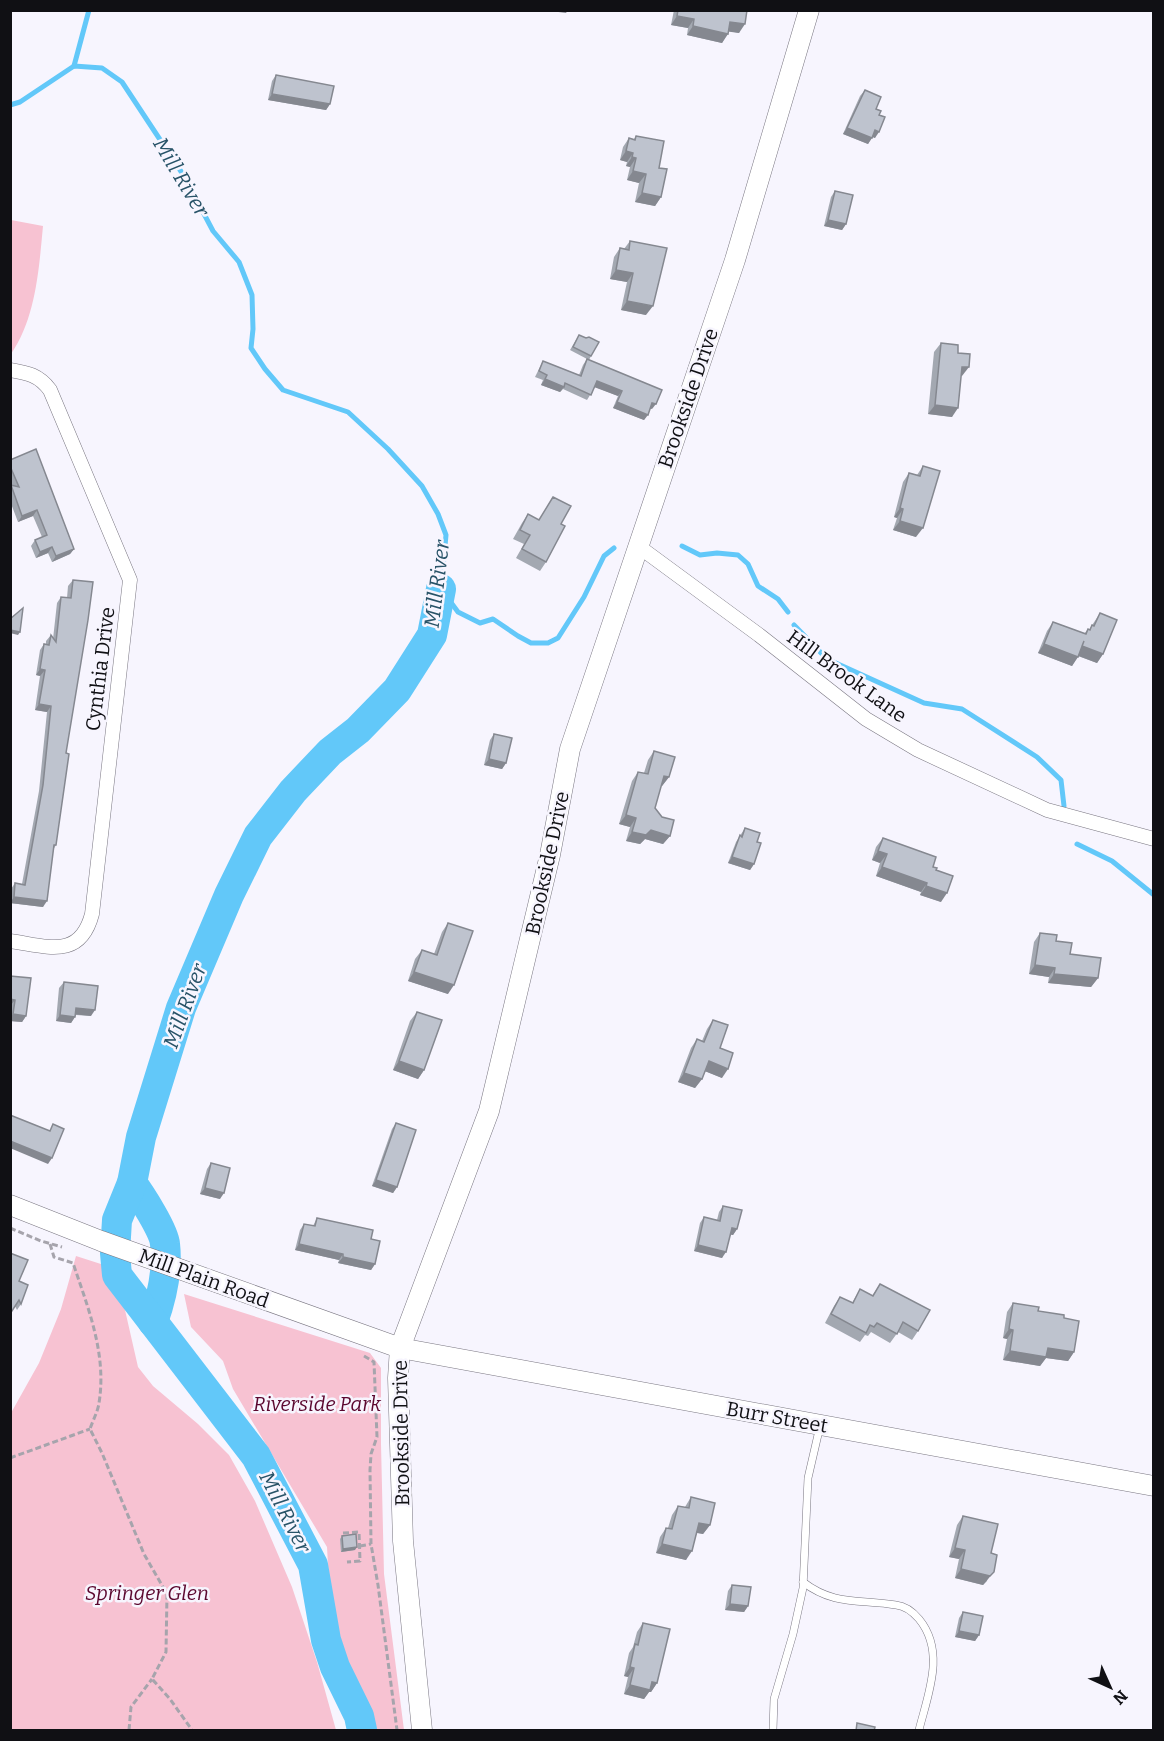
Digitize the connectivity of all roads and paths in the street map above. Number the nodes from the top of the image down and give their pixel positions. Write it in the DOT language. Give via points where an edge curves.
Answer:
graph roads {
  1 [pos="809,10"];
  2 [pos="10,370"];
  3 [pos="638,546"];
  4 [pos="1154,839"];
  5 [pos="10,941"];
  6 [pos="10,1205"];
  7 [pos="50,1244"];
  8 [pos="400,1348"];
  9 [pos="360,1353"];
  10 [pos="820,1425"];
  11 [pos="90,1429"];
  12 [pos="10,1458"];
  13 [pos="1154,1486"];
  14 [pos="342,1533"];
  15 [pos="371,1544"];
  16 [pos="360,1546"];
  17 [pos="346,1562"];
  18 [pos="803,1582"];
  19 [pos="152,1679"];
  20 [pos="129,1731"];
  21 [pos="192,1731"];
  22 [pos="397,1731"];
  23 [pos="423,1731"];
  24 [pos="773,1731"];
  25 [pos="919,1731"];
  1 -- 3 [label="main road, Brookside Drive" via="735,260"];
  2 -- 5 [label="street, Cynthia Drive" via="35,376 50,390 130,580 89,925 84,935 65,947"];
  3 -- 4 [label="street, Hill Brook Lane" via="866,719 918,750 1047,810"];
  3 -- 8 [label="main road, Brookside Drive" via="570,749 540,899 489,1111"];
  6 -- 8 [label="main road, Mill Plain Road"];
  7 -- 11 [label="path" via="54,1257 73,1263 99,1343 99,1404"];
  8 -- 10 [label="main road, Burr Street"];
  8 -- 23 [label="main road, Brookside Drive" via="403,1541"];
  9 -- 15 [label="path" via="374,1362 376,1387 377,1437 370,1470"];
  10 -- 13 [label="main road, Burr Street"];
  10 -- 18 [label="lane" via="808,1478"];
  11 -- 12 [label="path"];
  11 -- 19 [label="path" via="144,1554 167,1594 166,1652"];
  14 -- 16 [label="path" via="358,1532"];
  15 -- 16 [label="path"];
  15 -- 22 [label="path"];
  16 -- 17 [label="path" via="360,1561"];
  18 -- 24 [label="lane" via="774,1699"];
  18 -- 25 [label="lane" via="827,1597 898,1605 918,1618 927,1630 934,1660"];
  19 -- 20 [label="path" via="131,1707"];
  19 -- 21 [label="path"];
}
